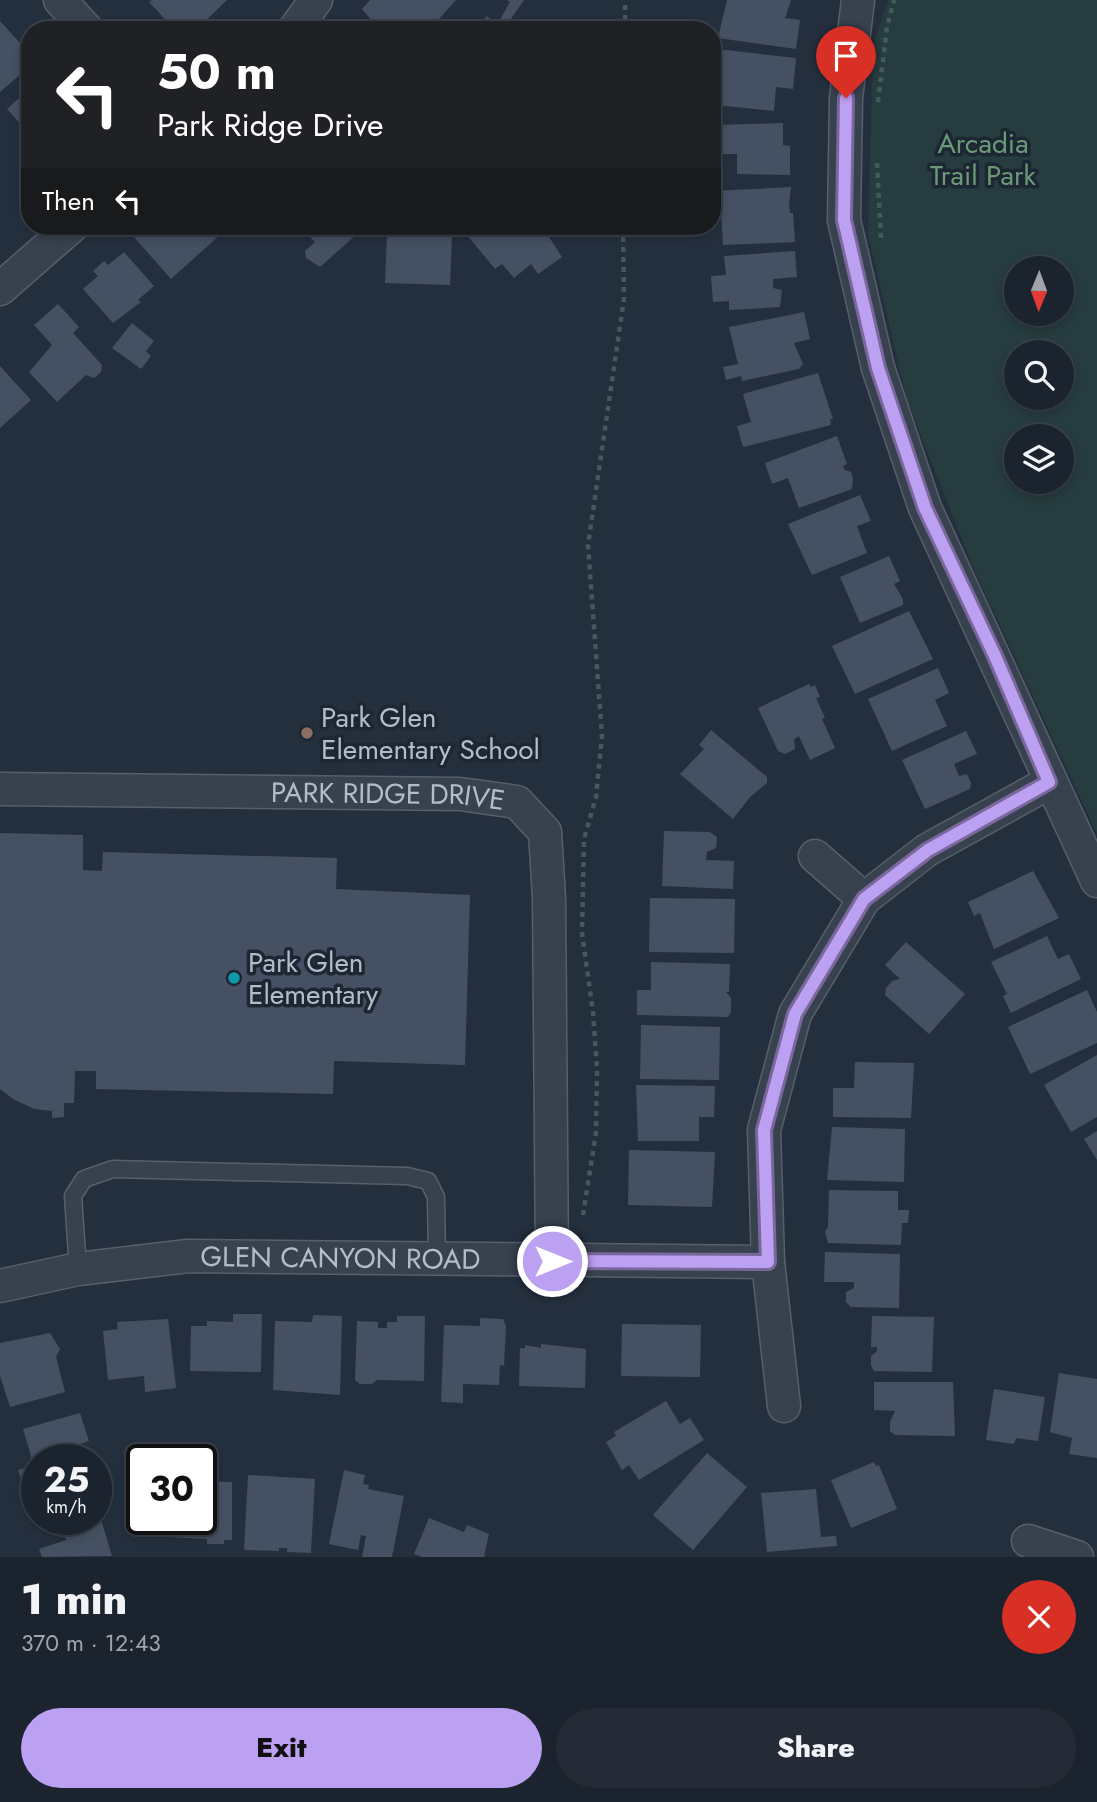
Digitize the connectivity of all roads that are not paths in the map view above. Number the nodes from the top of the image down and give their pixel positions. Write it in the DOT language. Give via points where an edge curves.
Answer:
graph roads {
  1 [pos="60,0"];
  2 [pos="316,0"];
  3 [pos="858,0"];
  4 [pos="79,21"];
  5 [pos="301,21"];
  6 [pos="62,235"];
  7 [pos="0,289"];
  8 [pos="1049,782"];
  9 [pos="0,789"];
  10 [pos="815,856"];
  11 [pos="1097,881"];
  12 [pos="864,899"];
  13 [pos="437,1258"];
  14 [pos="561,1261"];
  15 [pos="768,1262"];
  16 [pos="78,1269"];
  17 [pos="0,1286"];
  18 [pos="784,1406"];
  19 [pos="1028,1541"];
  20 [pos="1077,1557"];
  1 -- 4 [label="street"];
  2 -- 5 [label="street"];
  3 -- 8 [label="street" via="846,98 844,220 878,368 925,508"];
  6 -- 7 [label="street"];
  8 -- 11 [label="street"];
  8 -- 12 [label="street" via="928,850"];
  9 -- 14 [label="street, PARK RIDGE DRIVE" via="460,794 517,802 545,832"];
  10 -- 12 [label="street"];
  12 -- 15 [label="street" via="795,1014 764,1130"];
  13 -- 14 [label="street, GLEN CANYON ROAD"];
  13 -- 16 [label="street, GLEN CANYON ROAD" via="188,1256"];
  13 -- 16 [label="lane" via="436,1197 428,1181 407,1176 113,1169 84,1178 73,1196"];
  14 -- 15 [label="street, GLEN CANYON ROAD"];
  15 -- 18 [label="street"];
  16 -- 17 [label="street, GLEN CANYON ROAD"];
  19 -- 20 [label="street"];
}
